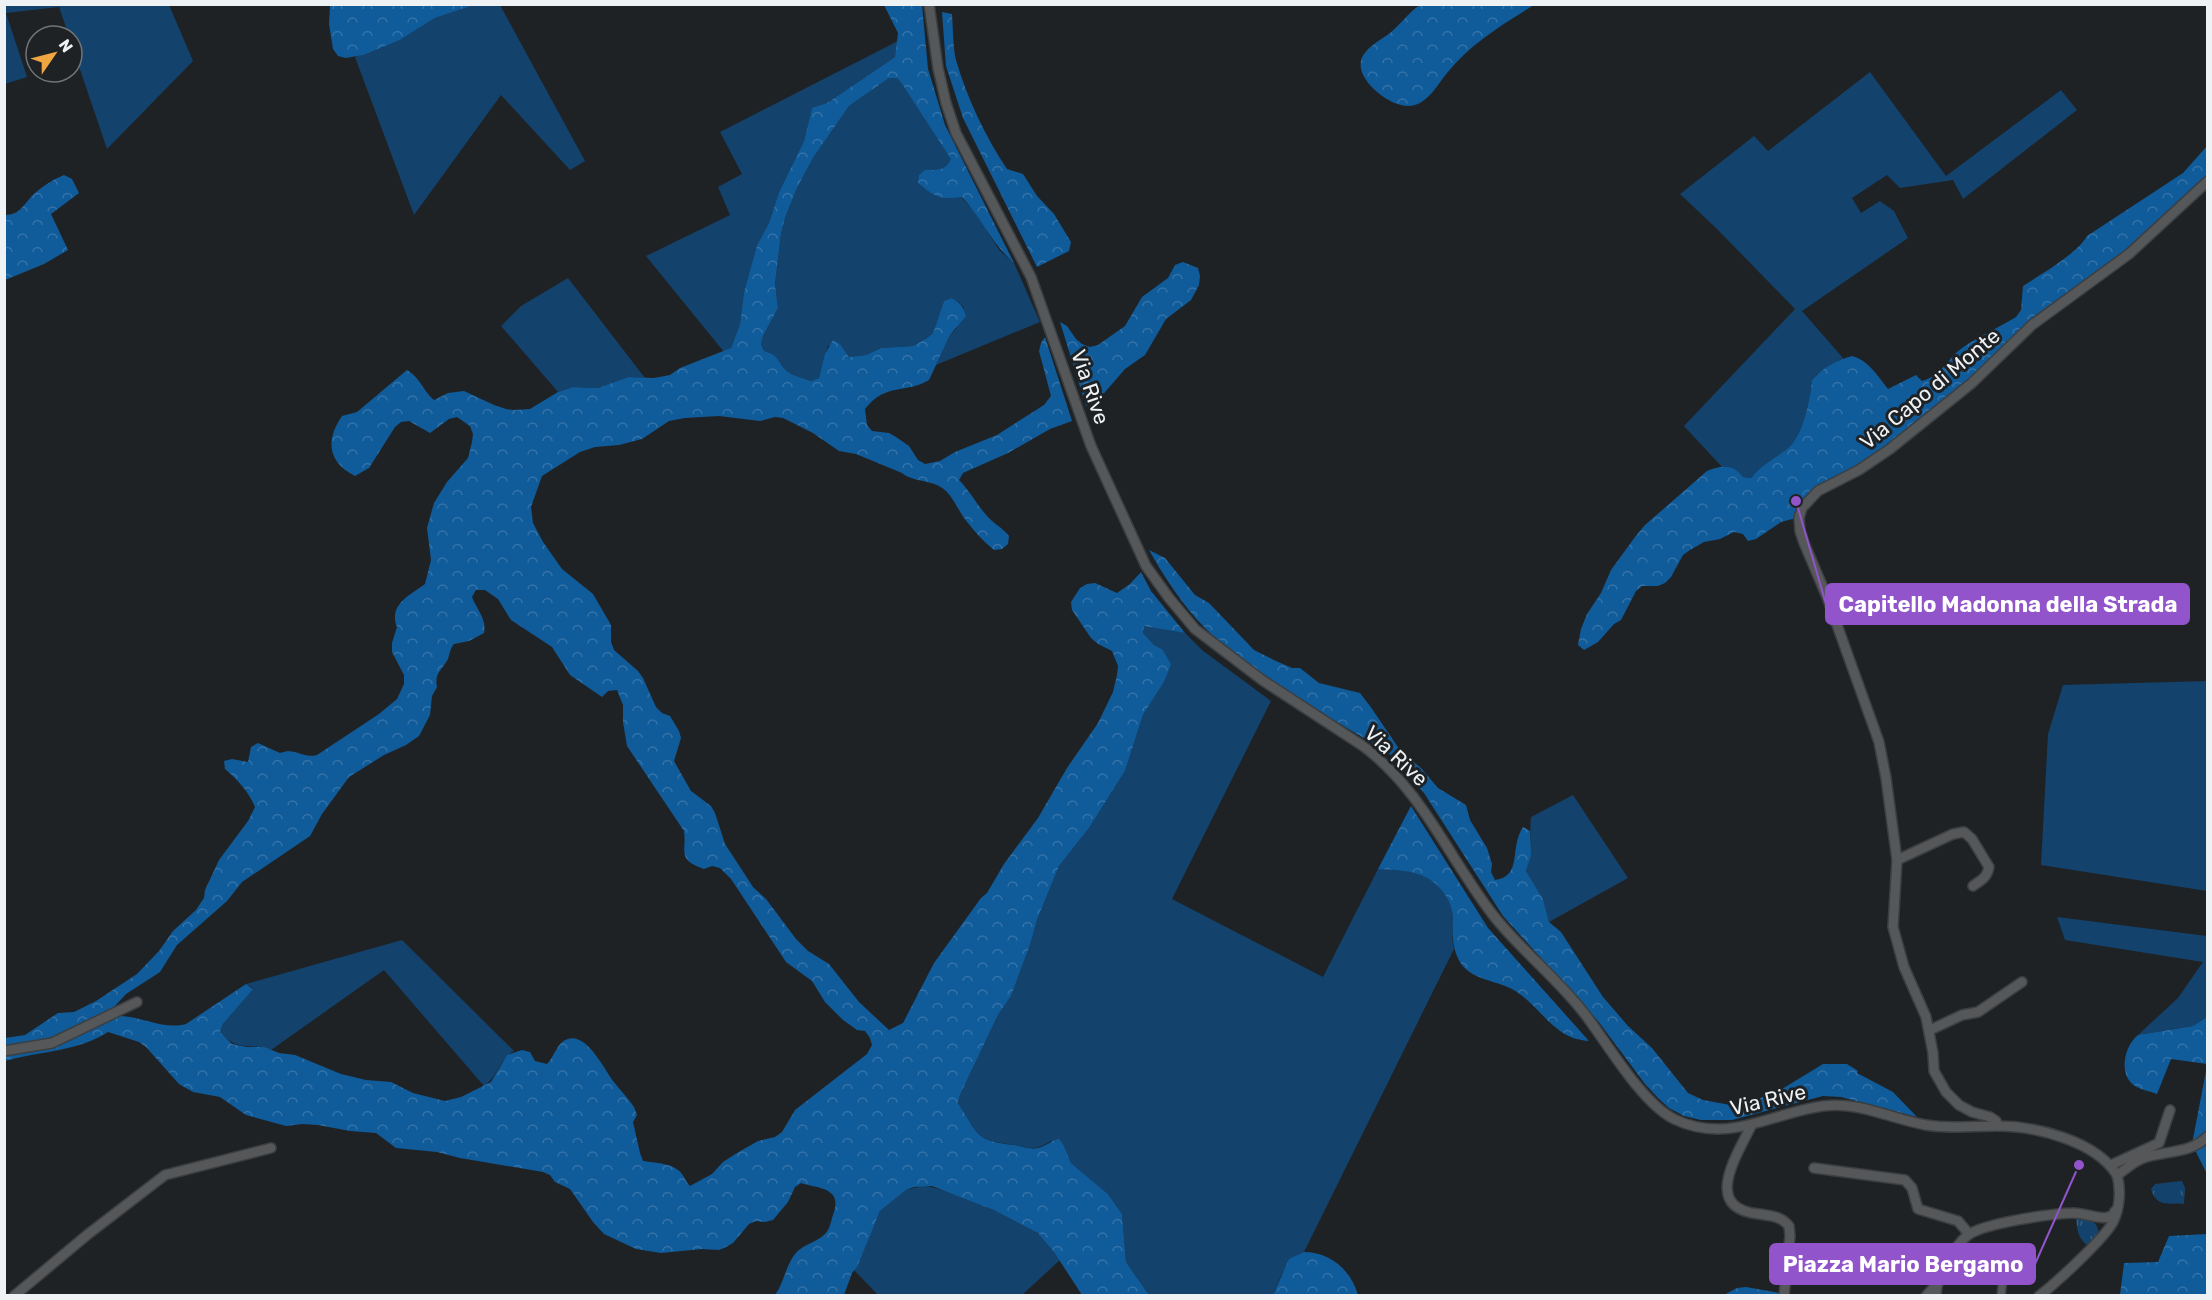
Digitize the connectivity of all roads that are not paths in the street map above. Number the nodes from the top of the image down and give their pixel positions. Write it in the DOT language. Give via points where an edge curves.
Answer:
graph roads {
  1 [pos="929,4"];
  2 [pos="2208,181"];
  3 [pos="1897,860"];
  4 [pos="1973,886"];
  5 [pos="2022,982"];
  6 [pos="137,1002"];
  7 [pos="1930,1030"];
  8 [pos="4,1051"];
  9 [pos="2170,1110"];
  10 [pos="1751,1126"];
  11 [pos="1998,1126"];
  12 [pos="2208,1136"];
  13 [pos="271,1148"];
  14 [pos="2111,1165"];
  15 [pos="1814,1168"];
  16 [pos="2117,1175"];
  17 [pos="2116,1209"];
  18 [pos="2091,1214"];
  19 [pos="1969,1234"];
  20 [pos="2102,1236"];
  21 [pos="2003,1279"];
  22 [pos="1938,1282"];
  23 [pos="1936,1294"];
  24 [pos="15,1296"];
  25 [pos="1784,1296"];
  26 [pos="1926,1296"];
  27 [pos="2001,1296"];
  28 [pos="2039,1296"];
  1 -- 10 [label="street, Via Rive" via="938,68 956,133 1031,277 1091,446 1132,538 1163,590 1195,629 1222,651 1363,746 1405,784 1495,918 1568,994 1659,1108 1674,1119 1710,1128"];
  2 -- 3 [label="street, Via Capo di Monte" via="2129,254 2032,325 1972,383 1890,449 1818,491 1802,508 1800,531 1879,742"];
  3 -- 4 [label="street" via="1964,832 1989,867 1984,879"];
  3 -- 7 [label="street, Via Capo di Monte" via="1893,927 1904,967"];
  5 -- 7 [label="street" via="1978,1012"];
  6 -- 8 [label="street" via="52,1043"];
  7 -- 11 [label="street, Via Capo di Monte" via="1934,1071 1946,1092 1972,1112 1990,1117"];
  9 -- 14 [label="street" via="2159,1143"];
  10 -- 11 [label="street, Via Rive" via="1824,1106 1856,1106 1931,1126"];
  10 -- 25 [label="street" via="1726,1185 1727,1195 1738,1210 1778,1217 1788,1226"];
  11 -- 14 [label="street, Via Rive" via="2063,1138 2089,1149"];
  12 -- 16 [label="street" via="2196,1146 2139,1160"];
  13 -- 24 [label="street" via="165,1175"];
  14 -- 16 [label="street, Via Rive"];
  15 -- 19 [label="street" via="1905,1180 1912,1188 1918,1209 1958,1221"];
  16 -- 17 [label="street" via="2120,1187"];
  17 -- 18 [label="street" via="2108,1218"];
  17 -- 20 [label="street" via="2112,1224"];
  18 -- 19 [label="street" via="2013,1221"];
  18 -- 20 [label="street" via="2101,1224"];
  19 -- 22 [label="street" via="1954,1250"];
  20 -- 28 [label="street"];
  21 -- 27 [label="street"];
  22 -- 23 [label="street"];
  22 -- 26 [label="street"];
}
